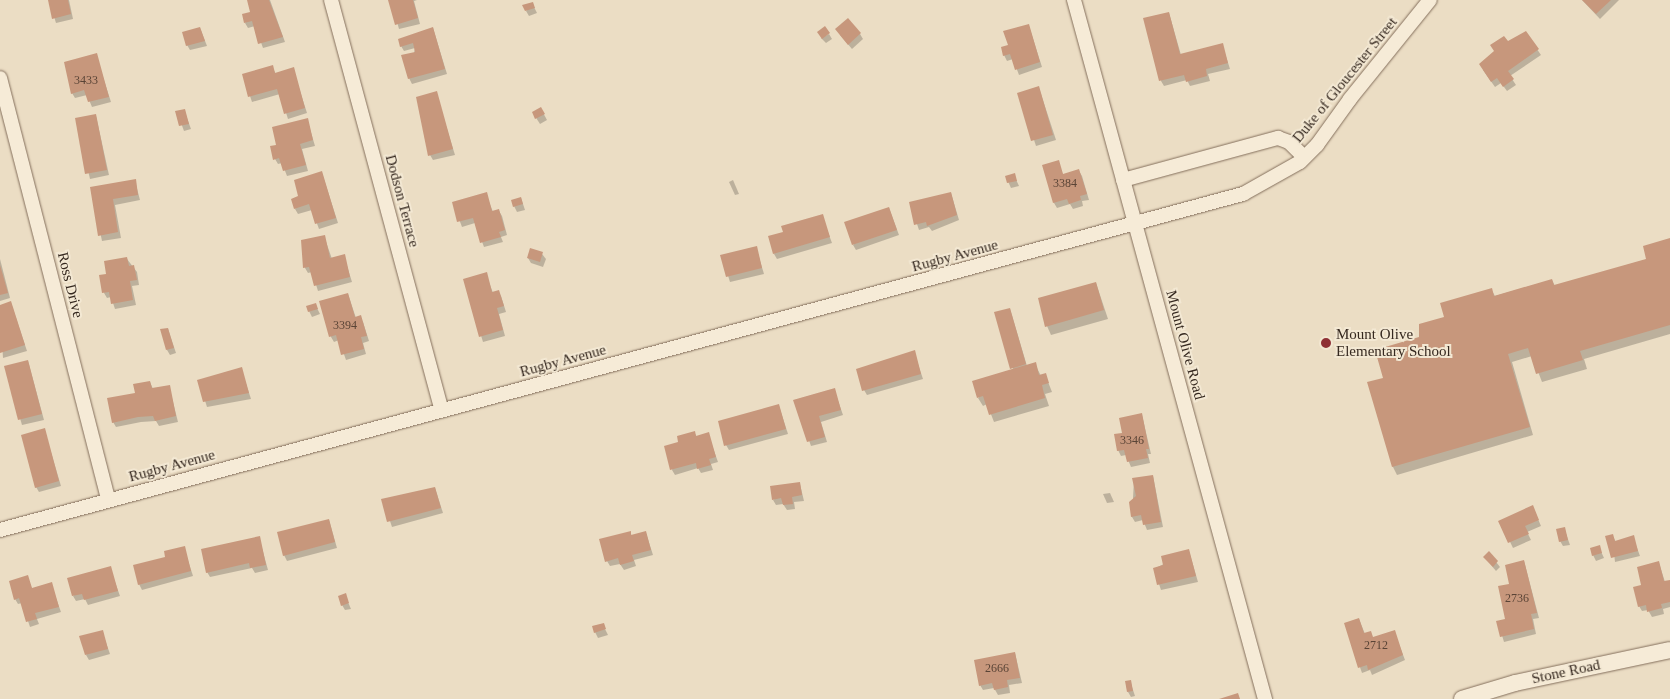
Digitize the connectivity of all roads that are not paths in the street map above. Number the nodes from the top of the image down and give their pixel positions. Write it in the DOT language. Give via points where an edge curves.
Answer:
graph roads {
  1 [pos="331,0"];
  2 [pos="1074,0"];
  3 [pos="1430,0"];
  4 [pos="0,78"];
  5 [pos="1304,157"];
  6 [pos="1123,180"];
  7 [pos="1135,225"];
  8 [pos="442,410"];
  9 [pos="108,500"];
  10 [pos="0,530"];
  11 [pos="1670,650"];
  12 [pos="1265,699"];
  13 [pos="1462,699"];
  1 -- 8 [label="street, Dodson Terrace"];
  2 -- 6 [label="street, Mount Olive Road"];
  3 -- 5 [label="street, Duke of Gloucester Street"];
  4 -- 9 [label="street, Ross Drive"];
  5 -- 6 [label="street, Duke of Gloucester Street" via="1289,142 1278,138"];
  5 -- 7 [label="street, Duke of Gloucester Street" via="1265,184 1243,194"];
  6 -- 7 [label="street, Mount Olive Road"];
  7 -- 8 [label="street, Rugby Avenue"];
  7 -- 12 [label="street, Mount Olive Road"];
  8 -- 9 [label="street, Rugby Avenue"];
  9 -- 10 [label="street, Rugby Avenue"];
  11 -- 13 [label="street, Stone Road" via="1516,683"];
}
